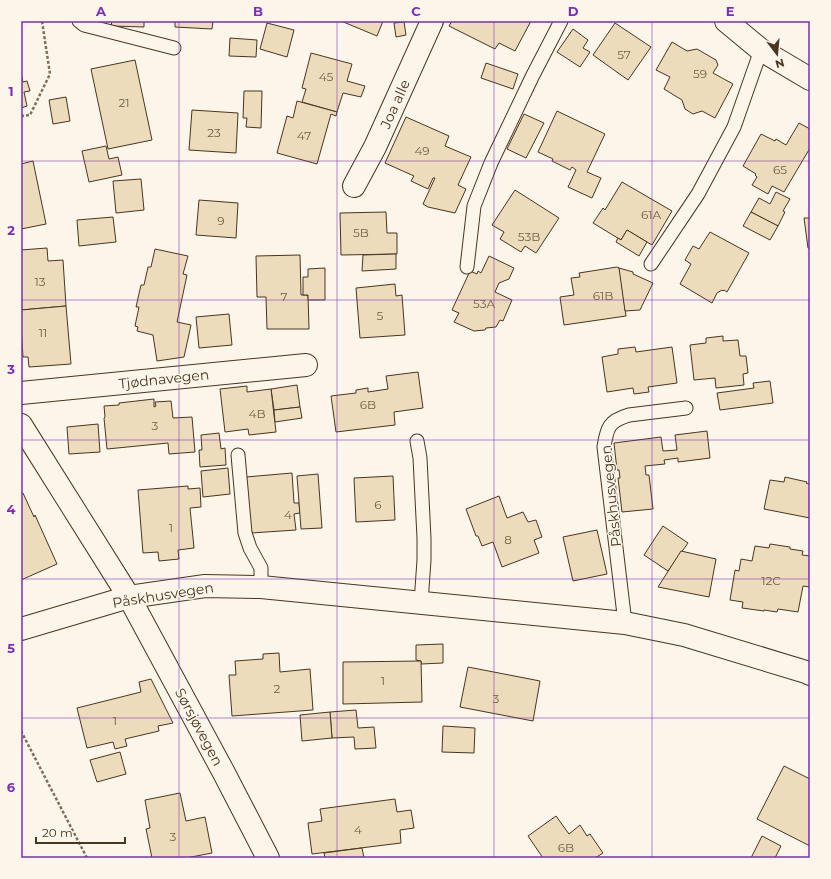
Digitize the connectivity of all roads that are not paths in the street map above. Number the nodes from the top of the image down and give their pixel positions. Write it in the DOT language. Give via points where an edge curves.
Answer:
graph roads {
  1 [pos="79,21"];
  2 [pos="432,21"];
  3 [pos="561,21"];
  4 [pos="726,21"];
  5 [pos="174,48"];
  6 [pos="761,50"];
  7 [pos="810,79"];
  8 [pos="354,186"];
  9 [pos="651,264"];
  10 [pos="467,267"];
  11 [pos="306,365"];
  12 [pos="21,393"];
  13 [pos="686,408"];
  14 [pos="21,425"];
  15 [pos="417,442"];
  16 [pos="238,455"];
  17 [pos="261,586"];
  18 [pos="129,597"];
  19 [pos="421,603"];
  20 [pos="625,623"];
  21 [pos="21,628"];
  22 [pos="809,671"];
  23 [pos="268,858"];
  1 -- 5 [label="lane" via="84,25"];
  2 -- 8 [label="street, Joa alle" via="375,147"];
  3 -- 10 [label="lane" via="491,163 474,206"];
  4 -- 6 [label="street"];
  6 -- 7 [label="street"];
  6 -- 9 [label="lane" via="734,127 698,194"];
  11 -- 12 [label="street, Tjødnavegen"];
  13 -- 20 [label="lane, Påskhusvegen" via="621,417 609,426 606,432 604,447"];
  14 -- 18 [label="street"];
  15 -- 19 [label="lane" via="424,538"];
  16 -- 17 [label="lane" via="245,533 261,568"];
  17 -- 18 [label="street, Påskhusvegen" via="206,586"];
  17 -- 19 [label="street, Påskhusvegen"];
  18 -- 21 [label="street, Påskhusvegen"];
  18 -- 23 [label="street, Sørsjøvegen"];
  19 -- 20 [label="street, Påskhusvegen"];
  20 -- 22 [label="street, Påskhusvegen" via="684,635"];
}
